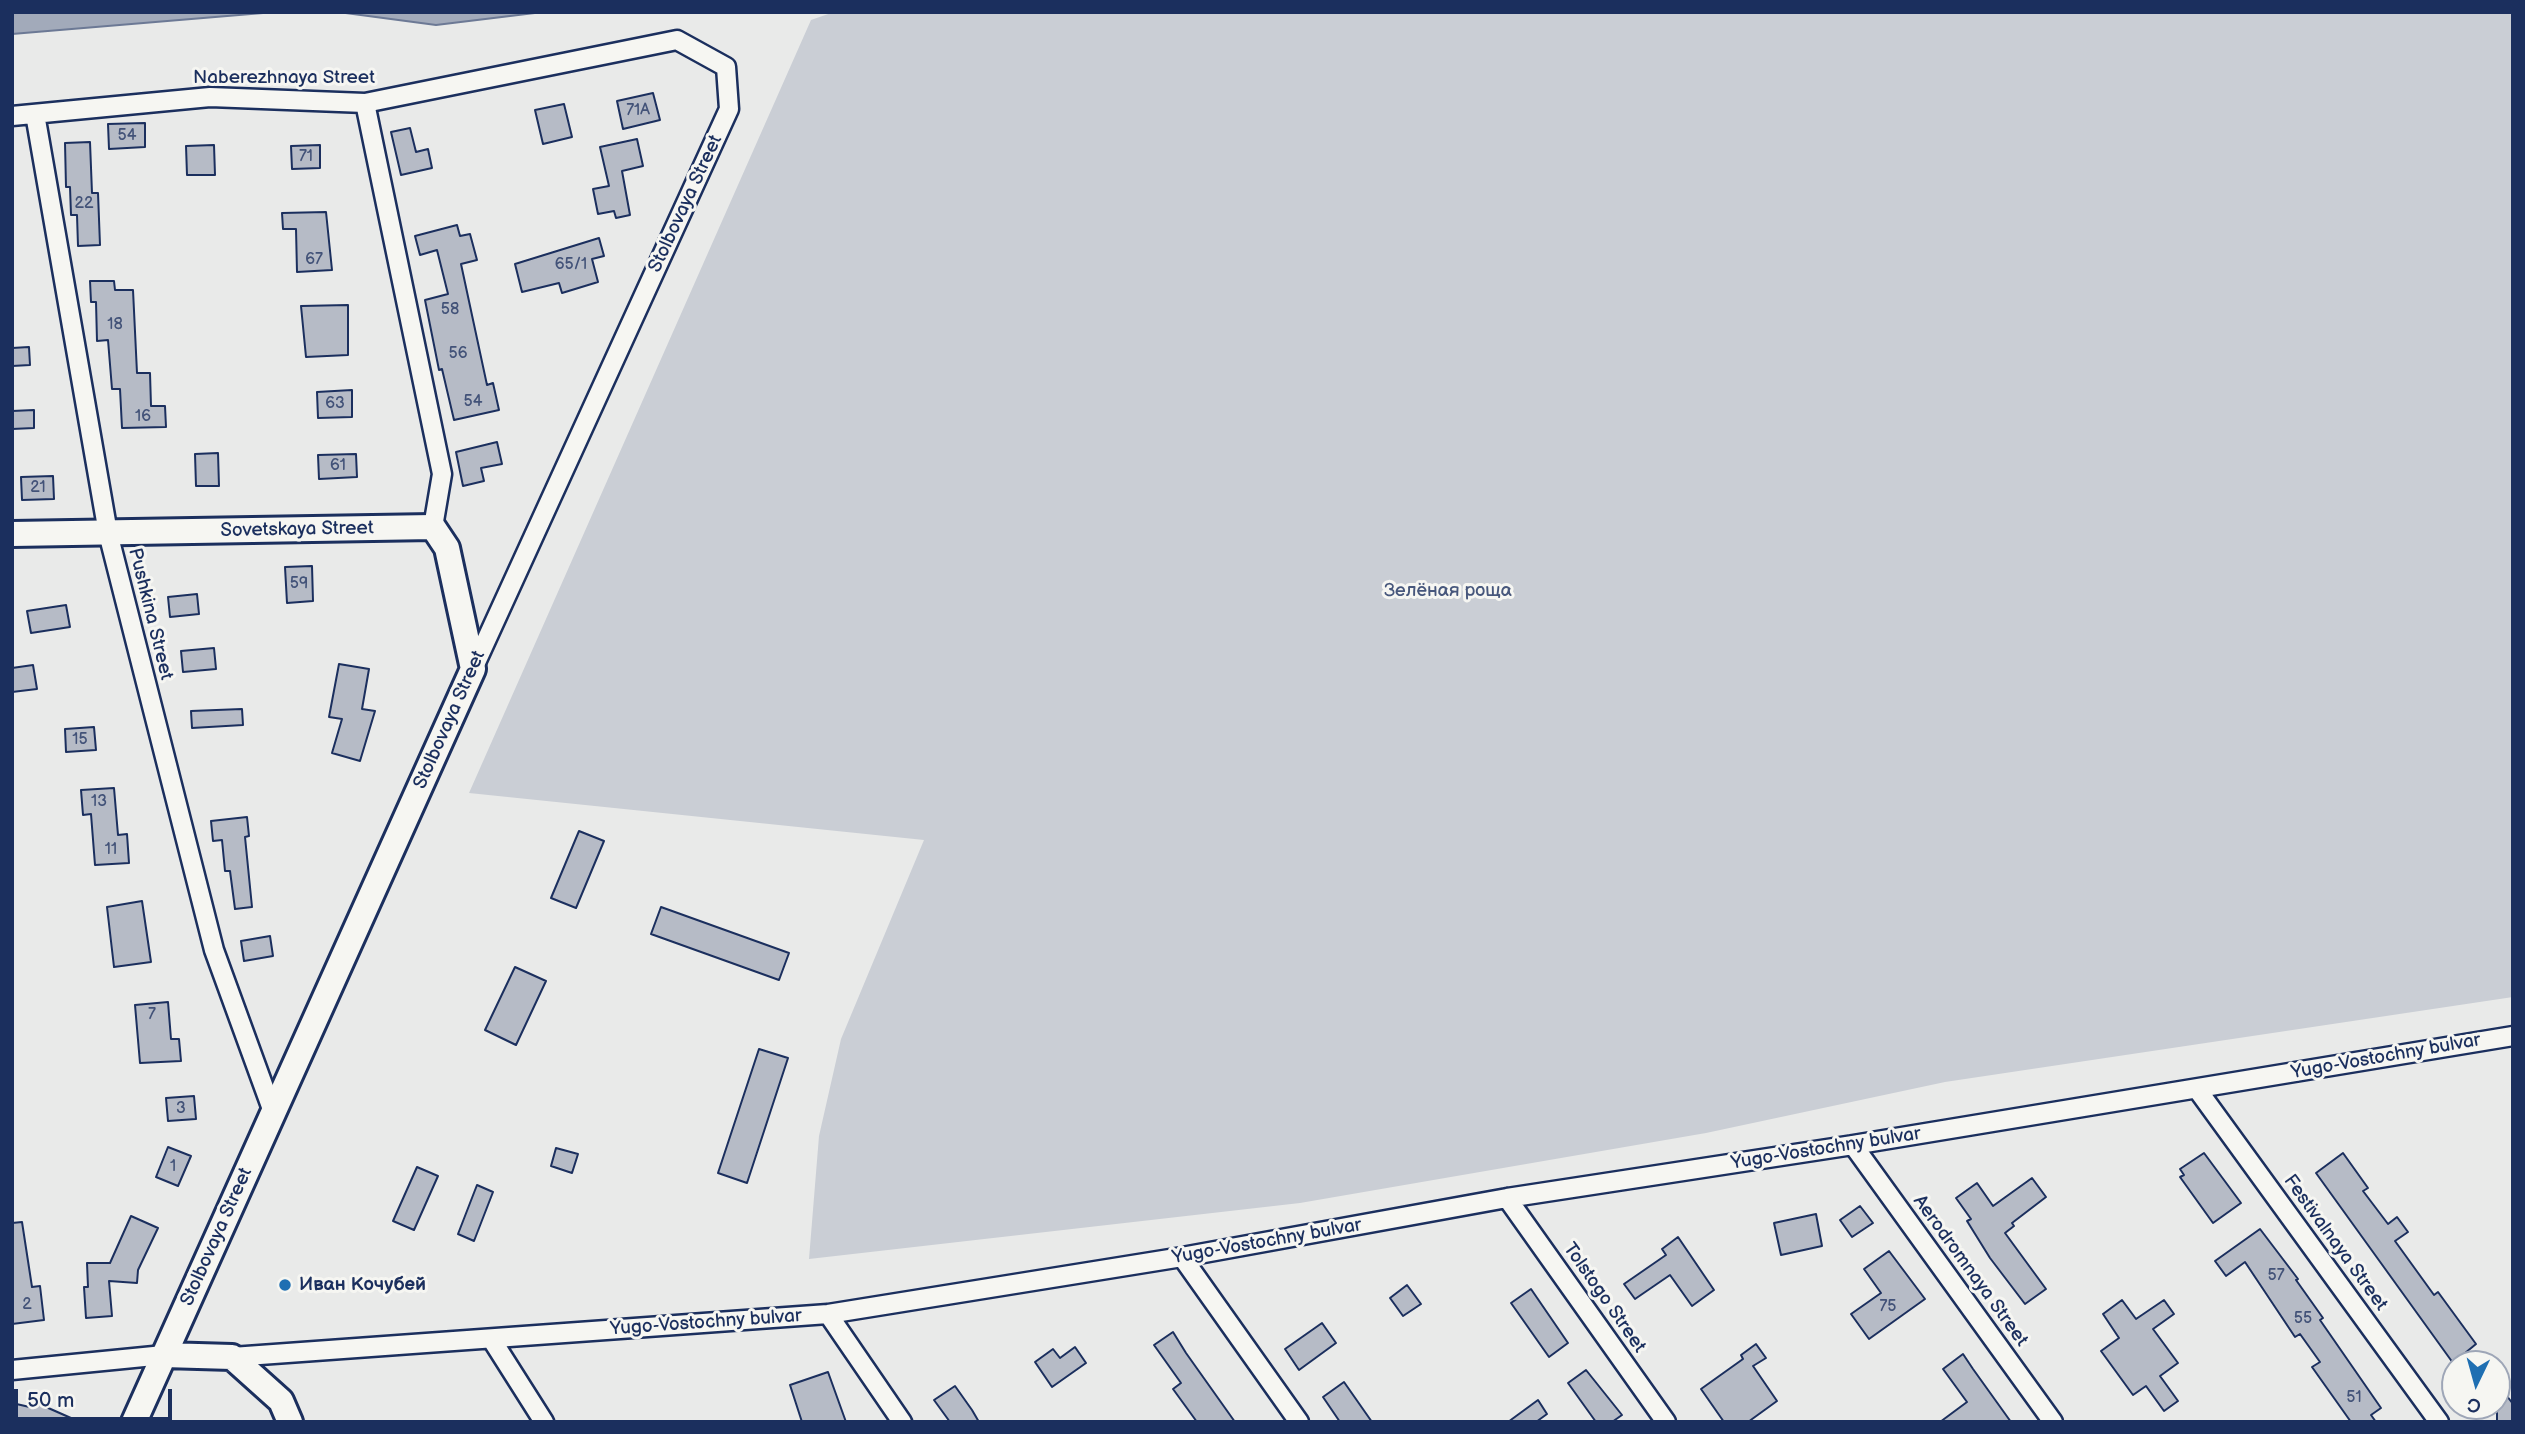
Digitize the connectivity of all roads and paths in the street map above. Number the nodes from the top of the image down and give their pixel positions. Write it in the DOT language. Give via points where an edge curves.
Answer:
graph roads {
  1 [pos="677,40"];
  2 [pos="365,103"];
  3 [pos="35,114"];
  4 [pos="12,116"];
  5 [pos="433,527"];
  6 [pos="108,533"];
  7 [pos="12,534"];
  8 [pos="473,669"];
  9 [pos="2513,1036"];
  10 [pos="2197,1089"];
  11 [pos="273,1112"];
  12 [pos="1853,1145"];
  13 [pos="1507,1198"];
  14 [pos="1182,1257"];
  15 [pos="828,1314"];
  16 [pos="492,1340"];
  17 [pos="164,1355"];
  18 [pos="232,1357"];
  19 [pos="12,1370"];
  20 [pos="134,1422"];
  21 [pos="290,1422"];
  22 [pos="544,1422"];
  23 [pos="902,1422"];
  24 [pos="1299,1422"];
  25 [pos="1667,1422"];
  26 [pos="2053,1422"];
  27 [pos="2439,1422"];
  1 -- 2 [label="street, Naberezhnaya Street"];
  1 -- 8 [label="street, Stolbovaya Street" via="726,67 729,108"];
  2 -- 3 [label="street, Naberezhnaya Street" via="210,97"];
  2 -- 5 [label="street" via="442,474"];
  3 -- 4 [label="street, Naberezhnaya Street"];
  3 -- 6 [label="street, Pushkina Street"];
  5 -- 6 [label="street, Sovetskaya Street"];
  5 -- 8 [label="street" via="447,548"];
  6 -- 7 [label="street, Sovetskaya Street"];
  6 -- 11 [label="street, Pushkina Street" via="214,950"];
  8 -- 11 [label="street, Stolbovaya Street"];
  9 -- 10 [label="street, Yugo-Vostochny bulvar"];
  10 -- 12 [label="street, Yugo-Vostochny bulvar"];
  10 -- 27 [label="street, Festivalnaya Street"];
  11 -- 17 [label="street, Stolbovaya Street"];
  12 -- 13 [label="street, Yugo-Vostochny bulvar"];
  12 -- 26 [label="street, Aerodromnaya Street"];
  13 -- 14 [label="street, Yugo-Vostochny bulvar"];
  13 -- 25 [label="street, Tolstogo Street"];
  14 -- 15 [label="street, Yugo-Vostochny bulvar"];
  14 -- 24 [label="street"];
  15 -- 16 [label="street, Yugo-Vostochny bulvar"];
  15 -- 23 [label="street"];
  16 -- 18 [label="street, Yugo-Vostochny bulvar"];
  16 -- 22 [label="street"];
  17 -- 18 [label="street, Yugo-Vostochny bulvar"];
  17 -- 19 [label="street, Yugo-Vostochny bulvar"];
  17 -- 20 [label="street, Stolbovaya Street"];
  18 -- 21 [label="street" via="281,1401"];
}
